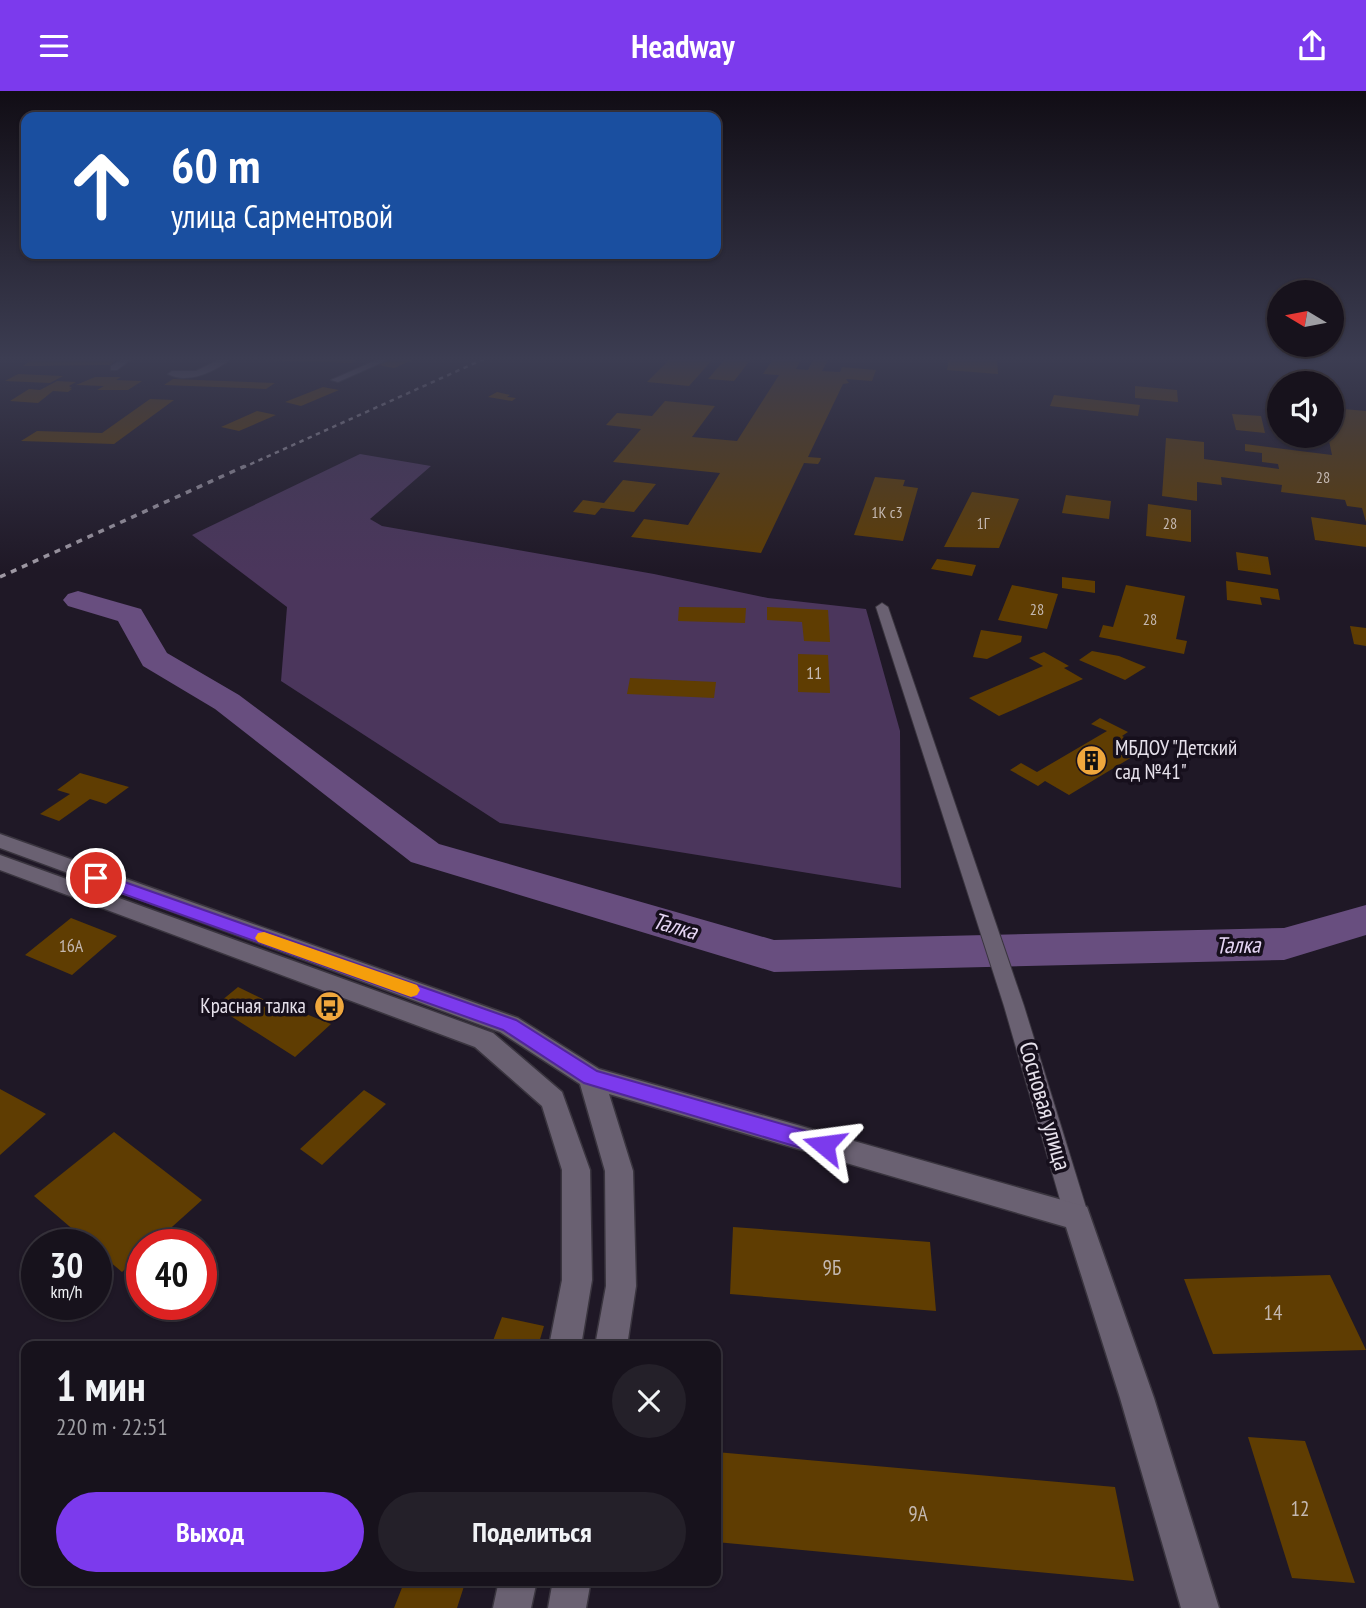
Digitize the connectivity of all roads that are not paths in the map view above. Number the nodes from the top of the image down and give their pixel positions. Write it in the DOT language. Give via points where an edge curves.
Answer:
graph roads {
  1 [pos="882,607"];
  2 [pos="0,841"];
  3 [pos="0,862"];
  4 [pos="591,1077"];
  5 [pos="1077,1217"];
  6 [pos="566,1341"];
  7 [pos="612,1341"];
  8 [pos="517,1586"];
  9 [pos="571,1586"];
  10 [pos="512,1608"];
  11 [pos="567,1608"];
  12 [pos="1200,1608"];
  1 -- 5 [label="street, Сосновая улица" via="1014,1006"];
  2 -- 4 [label="main road" via="509,1025"];
  3 -- 6 [label="main road" via="484,1040 553,1100 576,1170 577,1280"];
  4 -- 5 [label="main road"];
  4 -- 7 [label="main road" via="619,1171 621,1286"];
  5 -- 12 [label="main road, Сосновая улица"];
  8 -- 10 [label="main road"];
  9 -- 11 [label="main road"];
}
